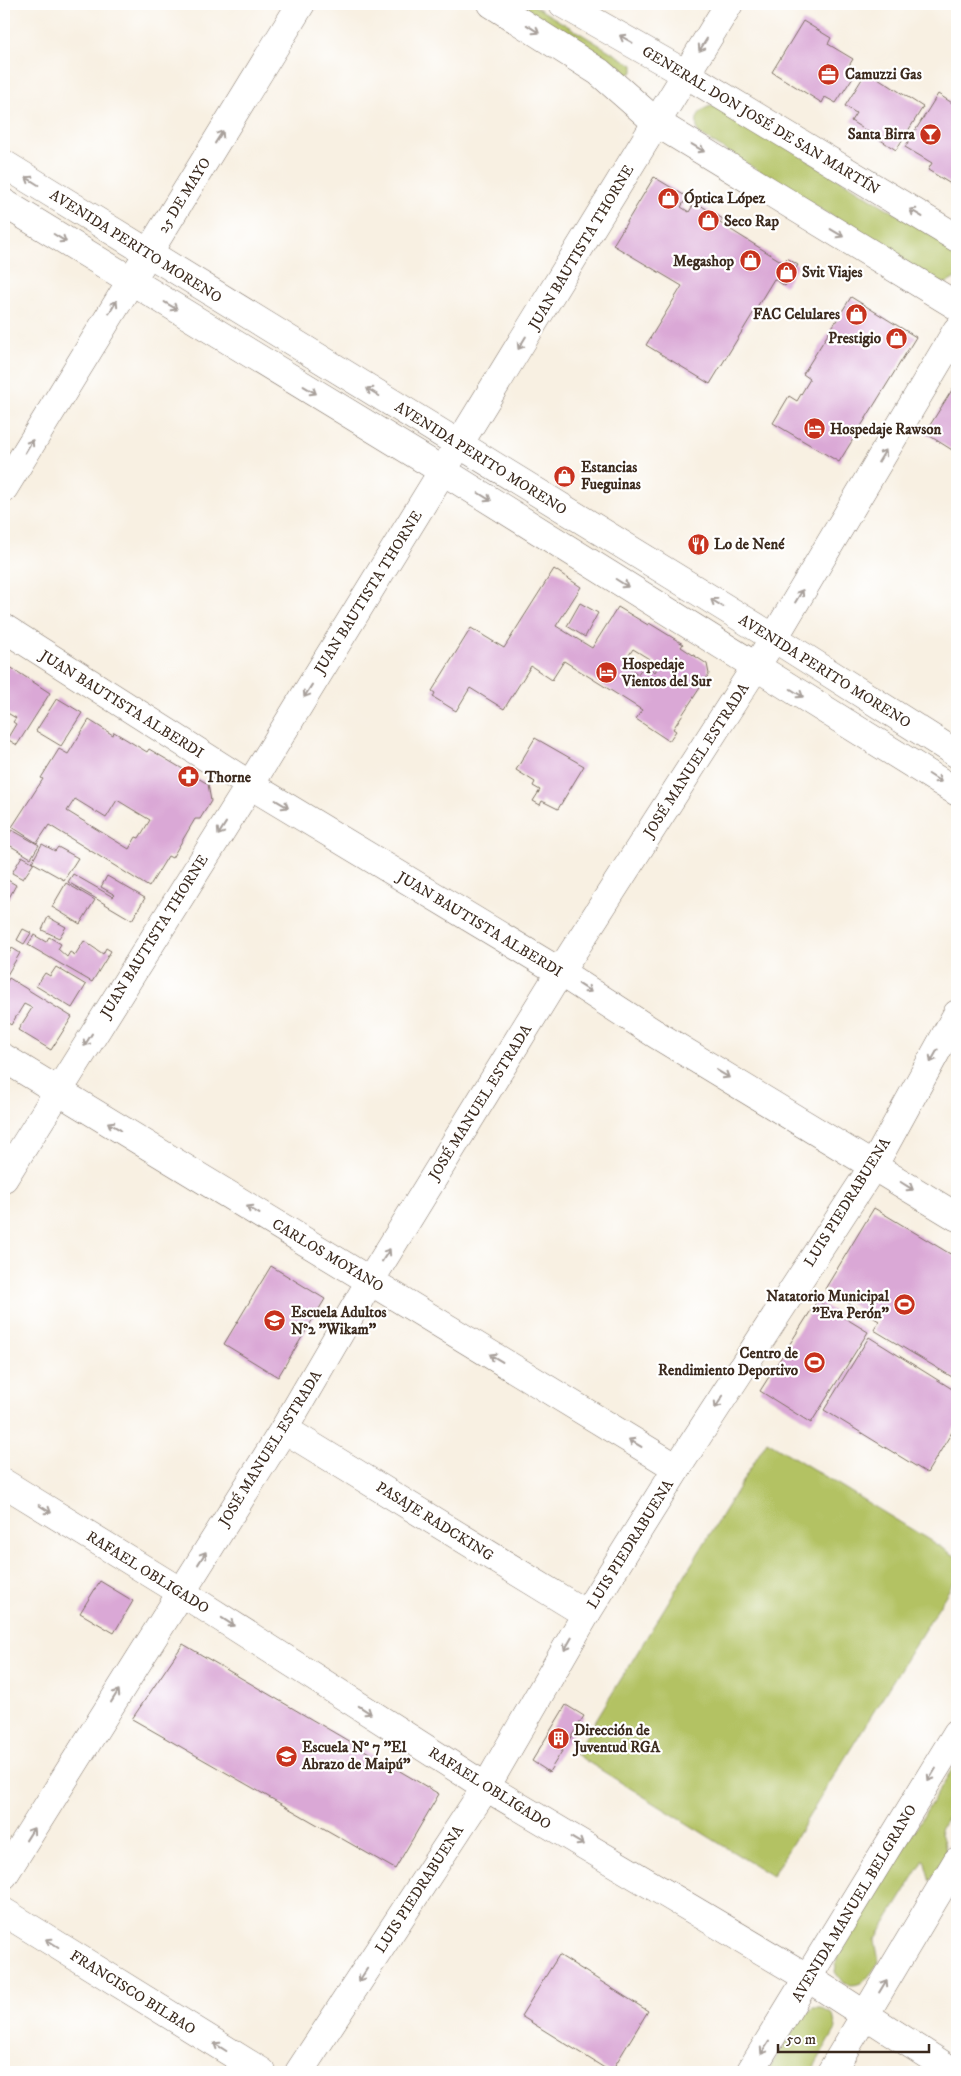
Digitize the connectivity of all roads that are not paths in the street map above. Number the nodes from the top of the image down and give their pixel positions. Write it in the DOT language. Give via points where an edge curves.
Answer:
graph roads {
  1 [pos="301,4"];
  2 [pos="492,4"];
  3 [pos="564,4"];
  4 [pos="729,4"];
  5 [pos="686,74"];
  6 [pos="657,123"];
  7 [pos="4,164"];
  8 [pos="4,203"];
  9 [pos="957,238"];
  10 [pos="148,253"];
  11 [pos="130,281"];
  12 [pos="957,306"];
  13 [pos="957,330"];
  14 [pos="459,445"];
  15 [pos="443,471"];
  16 [pos="4,488"];
  17 [pos="4,628"];
  18 [pos="774,638"];
  19 [pos="756,667"];
  20 [pos="957,754"];
  21 [pos="250,785"];
  22 [pos="957,792"];
  23 [pos="560,972"];
  24 [pos="957,1014"];
  25 [pos="4,1058"];
  26 [pos="56,1091"];
  27 [pos="874,1165"];
  28 [pos="4,1178"];
  29 [pos="957,1217"];
  30 [pos="370,1281"];
  31 [pos="284,1429"];
  32 [pos="677,1468"];
  33 [pos="4,1483"];
  34 [pos="180,1592"];
  35 [pos="586,1614"];
  36 [pos="957,1733"];
  37 [pos="486,1787"];
  38 [pos="957,1861"];
  39 [pos="4,1875"];
  40 [pos="4,1912"];
  41 [pos="808,1978"];
  42 [pos="865,2016"];
  43 [pos="262,2072"];
  44 [pos="299,2072"];
  45 [pos="750,2072"];
  46 [pos="831,2072"];
  47 [pos="954,2072"];
  10 -- 1 [label="street, 25 DE MAYO, one-way"];
  2 -- 6 [label="street, one-way" via="600,72"];
  5 -- 3 [label="street, GENERAL DON JOSÉ DE SAN MARTÍN, one-way"];
  4 -- 5 [label="street, JUAN BAUTISTA THORNE, one-way"];
  5 -- 6 [label="street, JUAN BAUTISTA THORNE"];
  9 -- 5 [label="street, GENERAL DON JOSÉ DE SAN MARTÍN, one-way"];
  6 -- 12 [label="street, one-way"];
  6 -- 14 [label="street, JUAN BAUTISTA THORNE, one-way"];
  10 -- 7 [label="street, AVENIDA PERITO MORENO, one-way"];
  8 -- 11 [label="street, AVENIDA PERITO MORENO, one-way"];
  10 -- 11 [label="street, 25 DE MAYO"];
  14 -- 10 [label="street, AVENIDA PERITO MORENO, one-way"];
  11 -- 15 [label="street, AVENIDA PERITO MORENO, one-way"];
  16 -- 11 [label="street, 25 DE MAYO, one-way"];
  18 -- 13 [label="street, JOSÉ MANUEL ESTRADA, one-way"];
  14 -- 15 [label="street, JUAN BAUTISTA THORNE"];
  18 -- 14 [label="street, AVENIDA PERITO MORENO, one-way"];
  15 -- 19 [label="street, AVENIDA PERITO MORENO, one-way"];
  15 -- 21 [label="street, JUAN BAUTISTA THORNE, one-way"];
  17 -- 21 [label="street, JUAN BAUTISTA ALBERDI"];
  18 -- 19 [label="street, JOSÉ MANUEL ESTRADA"];
  18 -- 20 [label="street, AVENIDA PERITO MORENO"];
  19 -- 22 [label="street, AVENIDA PERITO MORENO, one-way"];
  19 -- 23 [label="street, JOSÉ MANUEL ESTRADA"];
  21 -- 23 [label="street, JUAN BAUTISTA ALBERDI, one-way"];
  21 -- 26 [label="street, JUAN BAUTISTA THORNE, one-way"];
  23 -- 27 [label="street, JUAN BAUTISTA ALBERDI, one-way" via="654,1033"];
  30 -- 23 [label="street, JOSÉ MANUEL ESTRADA, one-way"];
  24 -- 27 [label="street, LUIS PIEDRABUENA, one-way"];
  25 -- 26 [label="street, CARLOS MOYANO"];
  26 -- 28 [label="street, JUAN BAUTISTA THORNE"];
  30 -- 26 [label="street, CARLOS MOYANO, one-way"];
  27 -- 29 [label="street, JUAN BAUTISTA ALBERDI, one-way"];
  27 -- 32 [label="street, LUIS PIEDRABUENA, one-way"];
  30 -- 31 [label="street, JOSÉ MANUEL ESTRADA"];
  32 -- 30 [label="street, CARLOS MOYANO, one-way"];
  34 -- 31 [label="street, JOSÉ MANUEL ESTRADA, one-way"];
  31 -- 35 [label="street, PASAJE RADCKING"];
  32 -- 35 [label="street, LUIS PIEDRABUENA"];
  33 -- 34 [label="street, RAFAEL OBLIGADO, one-way"];
  34 -- 37 [label="street, RAFAEL OBLIGADO, one-way"];
  39 -- 34 [label="street, JOSÉ MANUEL ESTRADA, one-way"];
  35 -- 37 [label="street, LUIS PIEDRABUENA, one-way"];
  36 -- 41 [label="street, AVENIDA MANUEL BELGRANO, one-way"];
  37 -- 41 [label="street, RAFAEL OBLIGADO, one-way"];
  37 -- 44 [label="street, LUIS PIEDRABUENA, one-way"];
  42 -- 38 [label="street, one-way"];
  43 -- 40 [label="street, FRANCISCO BILBAO, one-way"];
  41 -- 42 [label="street, RAFAEL OBLIGADO"];
  41 -- 45 [label="street, AVENIDA MANUEL BELGRANO, one-way"];
  42 -- 46 [label="street"];
  42 -- 47 [label="street, RAFAEL OBLIGADO"];
}
